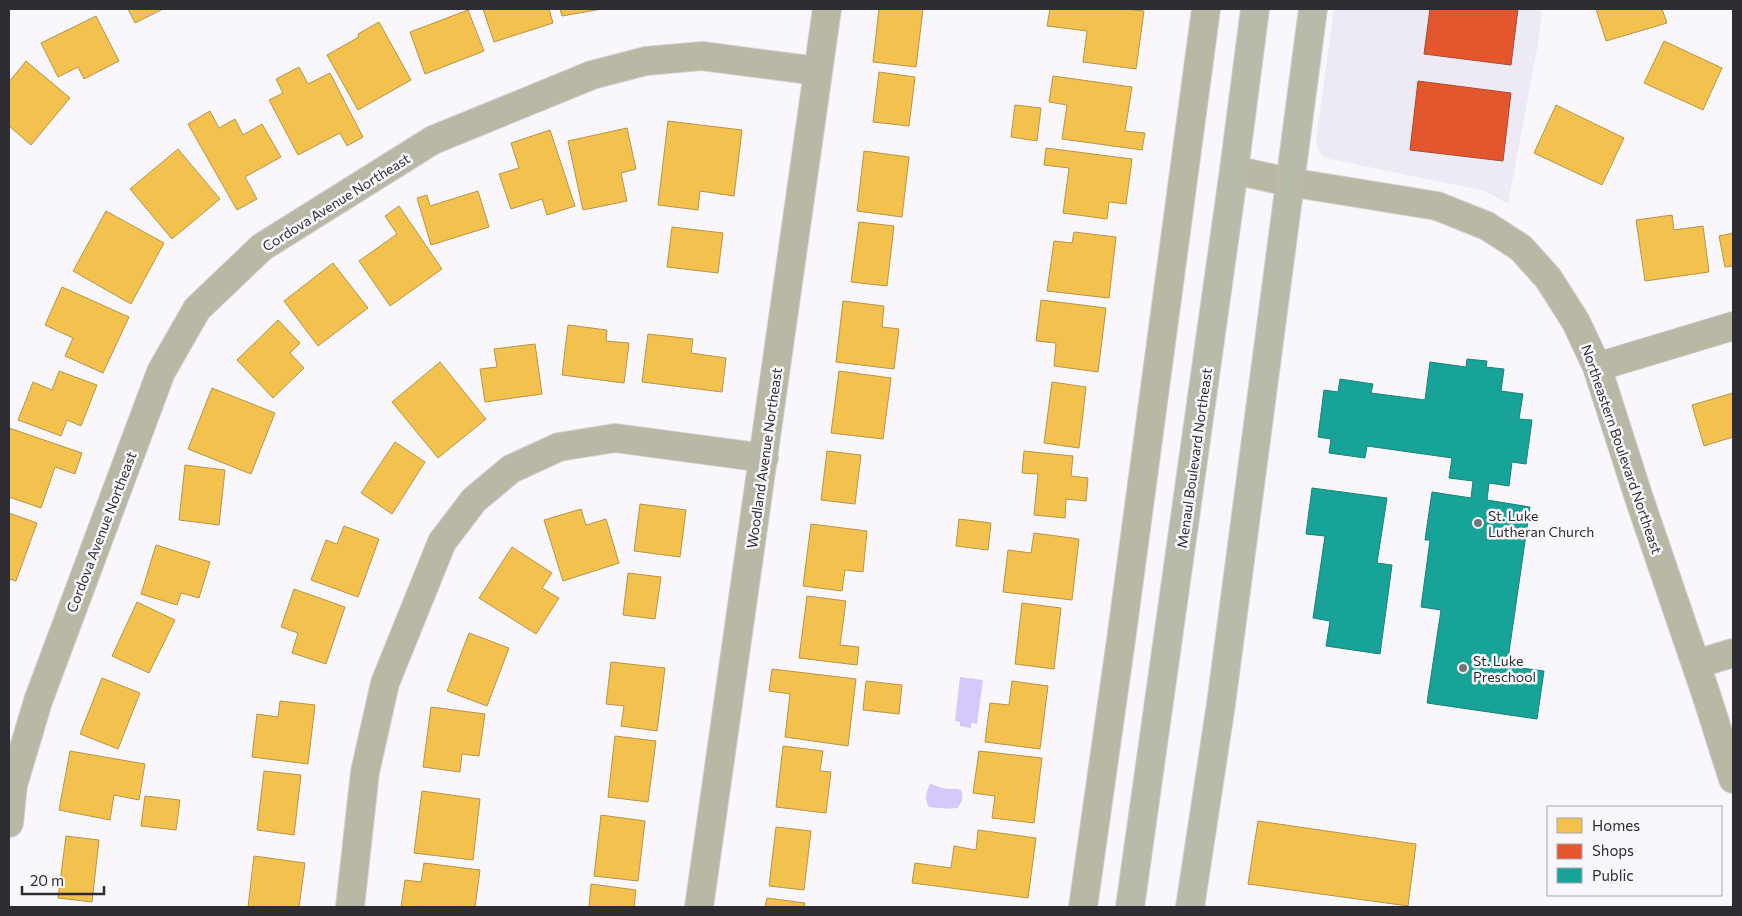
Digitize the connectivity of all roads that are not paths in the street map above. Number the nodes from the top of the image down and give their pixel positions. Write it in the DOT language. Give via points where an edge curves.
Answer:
graph roads {
  1 [pos="827,9"];
  2 [pos="1206,9"];
  3 [pos="1255,9"];
  4 [pos="1313,9"];
  5 [pos="818,71"];
  6 [pos="1234,170"];
  7 [pos="1288,182"];
  8 [pos="1733,326"];
  9 [pos="1597,367"];
  10 [pos="764,458"];
  11 [pos="1733,653"];
  12 [pos="1696,664"];
  13 [pos="1733,779"];
  14 [pos="9,823"];
  15 [pos="350,907"];
  16 [pos="700,907"];
  17 [pos="1083,907"];
  18 [pos="1130,907"];
  19 [pos="1190,907"];
  1 -- 5 [label="street, Woodland Avenue Northeast"];
  2 -- 17 [label="street"];
  3 -- 6 [label="main road, Menaul Boulevard Northeast"];
  4 -- 7 [label="main road"];
  5 -- 10 [label="street, Woodland Avenue Northeast"];
  5 -- 14 [label="street, Cordova Avenue Northeast" via="702,56 646,61 592,75 433,140 262,247 198,310 161,372 38,701 13,785"];
  6 -- 7 [label="street, Northeastern Boulevard Northeast"];
  6 -- 18 [label="main road, Menaul Boulevard Northeast"];
  7 -- 9 [label="street, Northeastern Boulevard Northeast" via="1437,206 1487,226 1521,248 1548,278 1576,322"];
  7 -- 19 [label="main road" via="1221,704"];
  8 -- 9 [label="street"];
  9 -- 12 [label="street, Northeastern Boulevard Northeast"];
  10 -- 15 [label="street" via="615,438 559,447 511,469 474,500 442,542 385,684 365,772"];
  10 -- 16 [label="street, Woodland Avenue Northeast"];
  11 -- 12 [label="street"];
  12 -- 13 [label="street, Northeastern Boulevard Northeast"];
}
